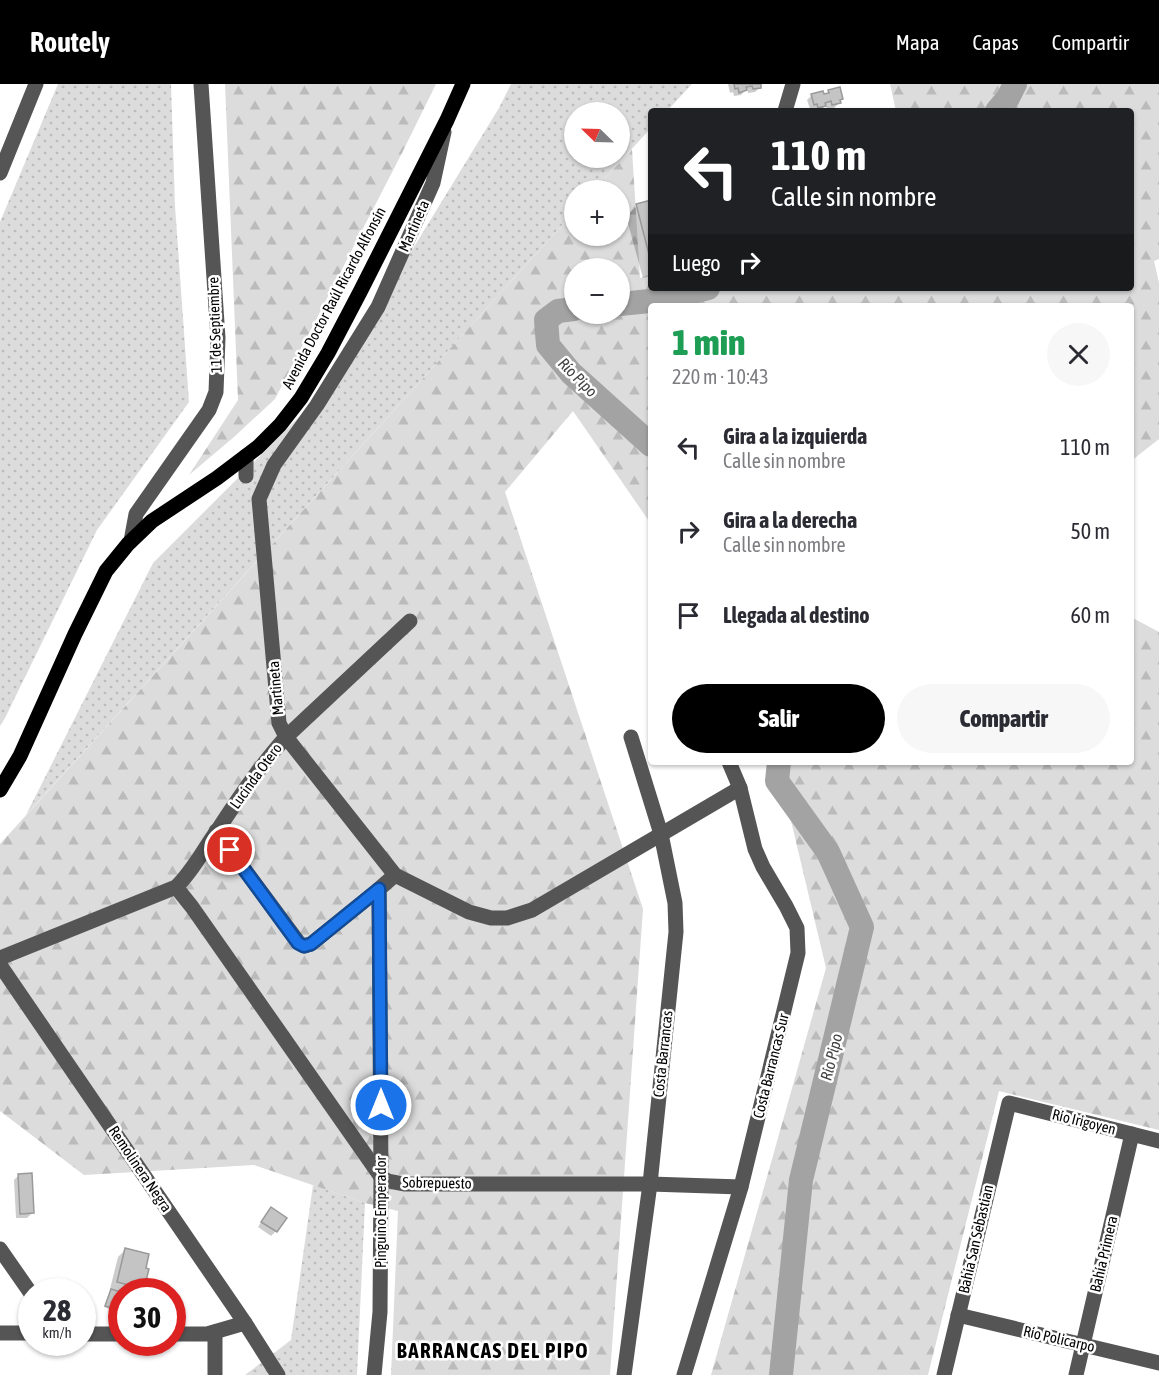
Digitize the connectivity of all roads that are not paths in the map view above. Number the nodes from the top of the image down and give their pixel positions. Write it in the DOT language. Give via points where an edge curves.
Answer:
graph roads {
  1 [pos="36,84"];
  2 [pos="201,84"];
  3 [pos="463,84"];
  4 [pos="793,84"];
  5 [pos="785,108"];
  6 [pos="447,120"];
  7 [pos="0,173"];
  8 [pos="246,456"];
  9 [pos="246,476"];
  10 [pos="131,541"];
  11 [pos="410,621"];
  12 [pos="286,737"];
  13 [pos="631,737"];
  14 [pos="730,765"];
  15 [pos="740,788"];
  16 [pos="0,790"];
  17 [pos="216,831"];
  18 [pos="661,834"];
  19 [pos="395,875"];
  20 [pos="176,887"];
  21 [pos="379,889"];
  22 [pos="0,958"];
  23 [pos="0,965"];
  24 [pos="1009,1103"];
  25 [pos="1132,1134"];
  26 [pos="1159,1141"];
  27 [pos="381,1177"];
  28 [pos="650,1184"];
  29 [pos="741,1187"];
  30 [pos="0,1249"];
  31 [pos="20,1278"];
  32 [pos="958,1315"];
  33 [pos="245,1323"];
  34 [pos="215,1332"];
  35 [pos="0,1333"];
  36 [pos="18,1334"];
  37 [pos="186,1334"];
  38 [pos="1084,1345"];
  39 [pos="1159,1363"];
  40 [pos="215,1375"];
  41 [pos="278,1375"];
  42 [pos="375,1375"];
  43 [pos="624,1375"];
  44 [pos="684,1375"];
  45 [pos="944,1375"];
  46 [pos="1076,1375"];
  1 -- 7 [label="street"];
  2 -- 10 [label="street, 11 de Septiembre" via="218,338 216,392 209,410 136,514"];
  3 -- 6 [label="main road, Avenida Doctor Raúl Ricardo Alfonsín"];
  4 -- 5 [label="street"];
  6 -- 8 [label="main road, Avenida Doctor Raúl Ricardo Alfonsín" via="301,399"];
  6 -- 12 [label="street, Martineta" via="433,183 378,307 274,465 259,500 279,723"];
  8 -- 9 [label="street"];
  8 -- 10 [label="main road, Avenida Doctor Raúl Ricardo Alfonsín" via="152,521"];
  10 -- 16 [label="main road, Avenida Doctor Raúl Ricardo Alfonsín" via="106,571 20,756"];
  11 -- 12 [label="street, Lucinda Otero"];
  12 -- 17 [label="street, Lucinda Otero"];
  12 -- 19 [label="street, Martineta"];
  13 -- 18 [label="street, Costa Barrancas"];
  14 -- 15 [label="street, Costa Barrancas Sur"];
  15 -- 18 [label="street, Martineta"];
  15 -- 29 [label="street, Costa Barrancas Sur" via="755,849 797,928 798,953"];
  17 -- 20 [label="street, Lucinda Otero" via="187,877"];
  17 -- 21 [label="street" via="304,946"];
  18 -- 19 [label="street, Martineta" via="532,910 507,918 469,912"];
  18 -- 28 [label="street, Costa Barrancas" via="675,903 676,932"];
  19 -- 21 [label="street"];
  20 -- 22 [label="street, Lucinda Otero"];
  20 -- 27 [label="street, Sobrepuesto"];
  21 -- 27 [label="street, Pinguino Emperador"];
  23 -- 33 [label="street, Remolinera Negra"];
  24 -- 25 [label="street, Río Irigoyen"];
  24 -- 32 [label="street, Bahía San Sebastian"];
  25 -- 26 [label="street, Río Irigoyen"];
  25 -- 38 [label="street, Bahía Primera"];
  27 -- 28 [label="street, Sobrepuesto" via="404,1184"];
  27 -- 42 [label="street, Pinguino Emperador" via="380,1312"];
  28 -- 29 [label="street, Sobrepuesto"];
  28 -- 43 [label="street, Costa Barrancas"];
  29 -- 44 [label="street, Costa Barrancas Sur"];
  30 -- 31 [label="street"];
  32 -- 38 [label="street, Río Policarpo"];
  32 -- 45 [label="street, Bahía San Sebastian"];
  33 -- 34 [label="street"];
  33 -- 41 [label="street, Remolinera Negra"];
  34 -- 37 [label="street"];
  34 -- 40 [label="street"];
  35 -- 36 [label="street"];
  38 -- 39 [label="street, Río Policarpo"];
  38 -- 46 [label="street, Bahía Primera"];
}
